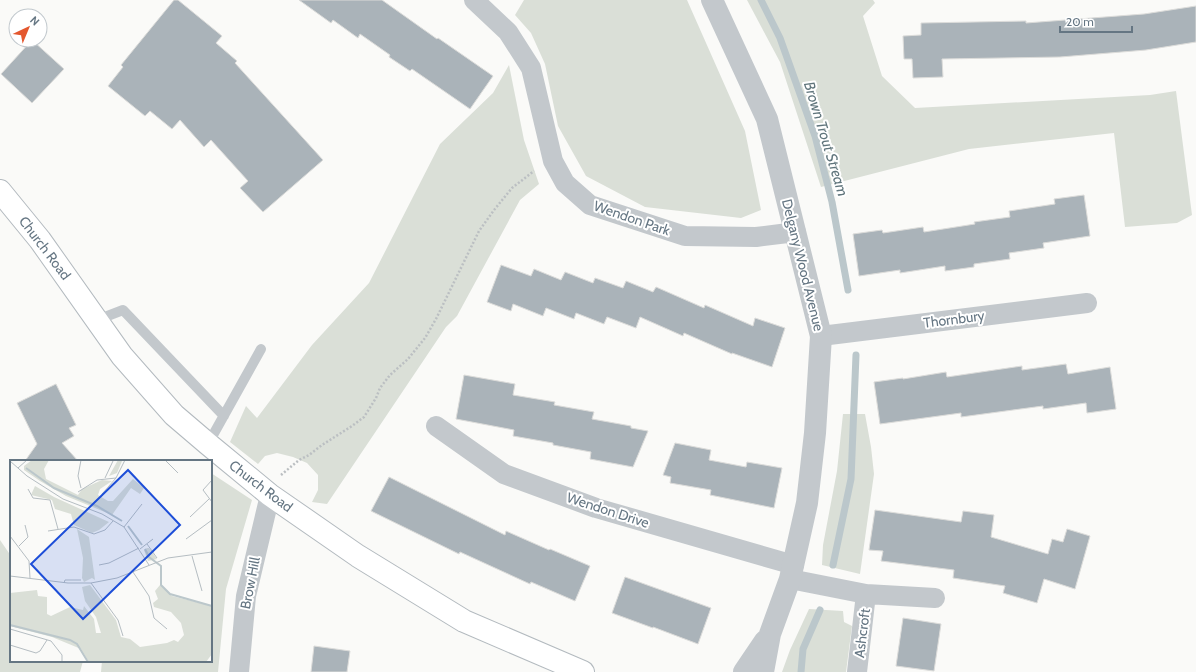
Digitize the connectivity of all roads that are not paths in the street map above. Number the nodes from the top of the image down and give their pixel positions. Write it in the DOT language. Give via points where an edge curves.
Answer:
graph roads {
  1 [pos="474,0"];
  2 [pos="712,0"];
  3 [pos="0,191"];
  4 [pos="796,232"];
  5 [pos="1087,303"];
  6 [pos="97,320"];
  7 [pos="821,336"];
  8 [pos="261,349"];
  9 [pos="224,416"];
  10 [pos="436,426"];
  11 [pos="208,444"];
  12 [pos="270,495"];
  13 [pos="792,572"];
  14 [pos="866,594"];
  15 [pos="935,598"];
  16 [pos="770,634"];
  17 [pos="240,672"];
  18 [pos="582,672"];
  19 [pos="744,672"];
  20 [pos="763,672"];
  21 [pos="857,672"];
  1 -- 4 [label="street, Wendon Park" via="508,32 531,68 553,161 565,183 590,204 685,236 756,237"];
  2 -- 4 [label="street, Delgany Wood Avenue" via="767,119"];
  3 -- 6 [label="main road, Church Road" via="40,240"];
  4 -- 7 [label="street, Delgany Wood Avenue"];
  5 -- 7 [label="street, Thornbury"];
  6 -- 9 [label="lane" via="123,310"];
  6 -- 11 [label="main road, Church Road" via="122,356 174,415"];
  7 -- 13 [label="street, Delgany Wood Avenue" via="815,433 807,503"];
  8 -- 9 [label="lane"];
  9 -- 11 [label="lane"];
  10 -- 13 [label="street, Wendon Drive" via="504,474 596,508"];
  11 -- 12 [label="main road, Church Road"];
  12 -- 17 [label="street, Brow Hill" via="246,596"];
  12 -- 18 [label="main road, Church Road" via="358,556 464,621"];
  13 -- 14 [label="street, Ashcroft"];
  13 -- 16 [label="street, Delgany Wood Avenue"];
  14 -- 15 [label="street, Ashcroft"];
  14 -- 21 [label="street, Ashcroft"];
  16 -- 19 [label="street, Delgany Wood Avenue"];
  16 -- 20 [label="street, Delgany Wood Avenue"];
}
